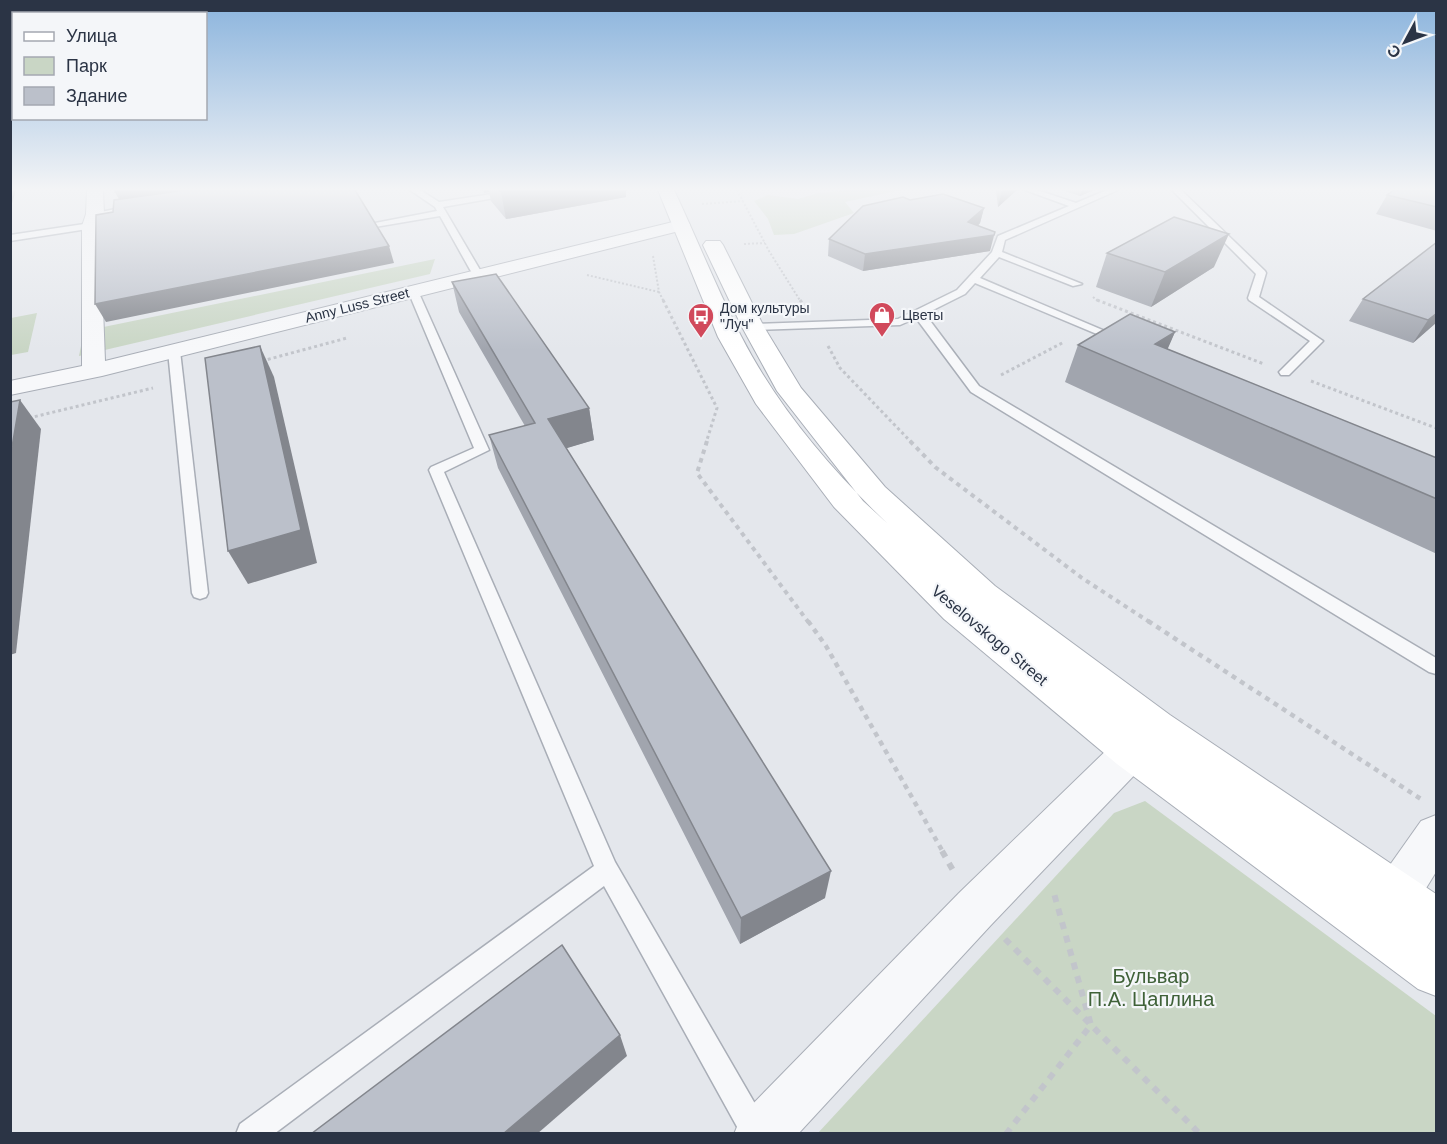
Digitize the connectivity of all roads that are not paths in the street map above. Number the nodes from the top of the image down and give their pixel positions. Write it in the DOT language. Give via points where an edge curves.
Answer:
graph roads {
  1 [pos="93,243"];
  2 [pos="460,243"];
  3 [pos="610,243"];
  4 [pos="686,243"];
  5 [pos="690,243"];
  6 [pos="1000,243"];
  7 [pos="1231,243"];
  8 [pos="997,253"];
  9 [pos="478,275"];
  10 [pos="973,279"];
  11 [pos="1077,284"];
  12 [pos="412,291"];
  13 [pos="918,313"];
  14 [pos="753,327"];
  15 [pos="1133,345"];
  16 [pos="174,351"];
  17 [pos="94,370"];
  18 [pos="1285,372"];
  19 [pos="10,388"];
  20 [pos="200,593"];
  21 [pos="1437,667"];
  22 [pos="1144,739"];
  23 [pos="1432,819"];
  24 [pos="607,870"];
  25 [pos="1396,895"];
  26 [pos="1437,922"];
  27 [pos="1437,971"];
  28 [pos="250,1134"];
  29 [pos="756,1134"];
  30 [pos="761,1134"];
  1 -- 17 [label="street"];
  2 -- 9 [label="lane"];
  3 -- 9 [label="street, Anny Luss Street"];
  4 -- 22 [label="main road, Veselovskogo Street" via="730,337 769,404 844,500 956,610"];
  5 -- 14 [label="main road, Veselovskogo Street"];
  6 -- 8 [label="lane"];
  7 -- 18 [label="lane" via="1261,273 1253,297 1317,341"];
  8 -- 10 [label="lane"];
  8 -- 11 [label="lane"];
  9 -- 12 [label="street, Anny Luss Street"];
  10 -- 13 [label="lane" via="961,292"];
  10 -- 15 [label="lane"];
  12 -- 16 [label="street, Anny Luss Street"];
  12 -- 24 [label="lane" via="482,450 436,470"];
  13 -- 14 [label="lane" via="900,322"];
  13 -- 21 [label="lane" via="975,388"];
  14 -- 22 [label="main road, Veselovskogo Street" via="790,391 874,494"];
  16 -- 17 [label="street, Anny Luss Street"];
  16 -- 20 [label="lane"];
  17 -- 19 [label="street, Anny Luss Street"];
  22 -- 25 [label="main road, Veselovskogo Street"];
  22 -- 27 [label="main road, Veselovskogo Street"];
  22 -- 30 [label="street"];
  23 -- 25 [label="street"];
  24 -- 28 [label="lane"];
  24 -- 29 [label="lane"];
  25 -- 26 [label="main road, Veselovskogo Street"];
}
